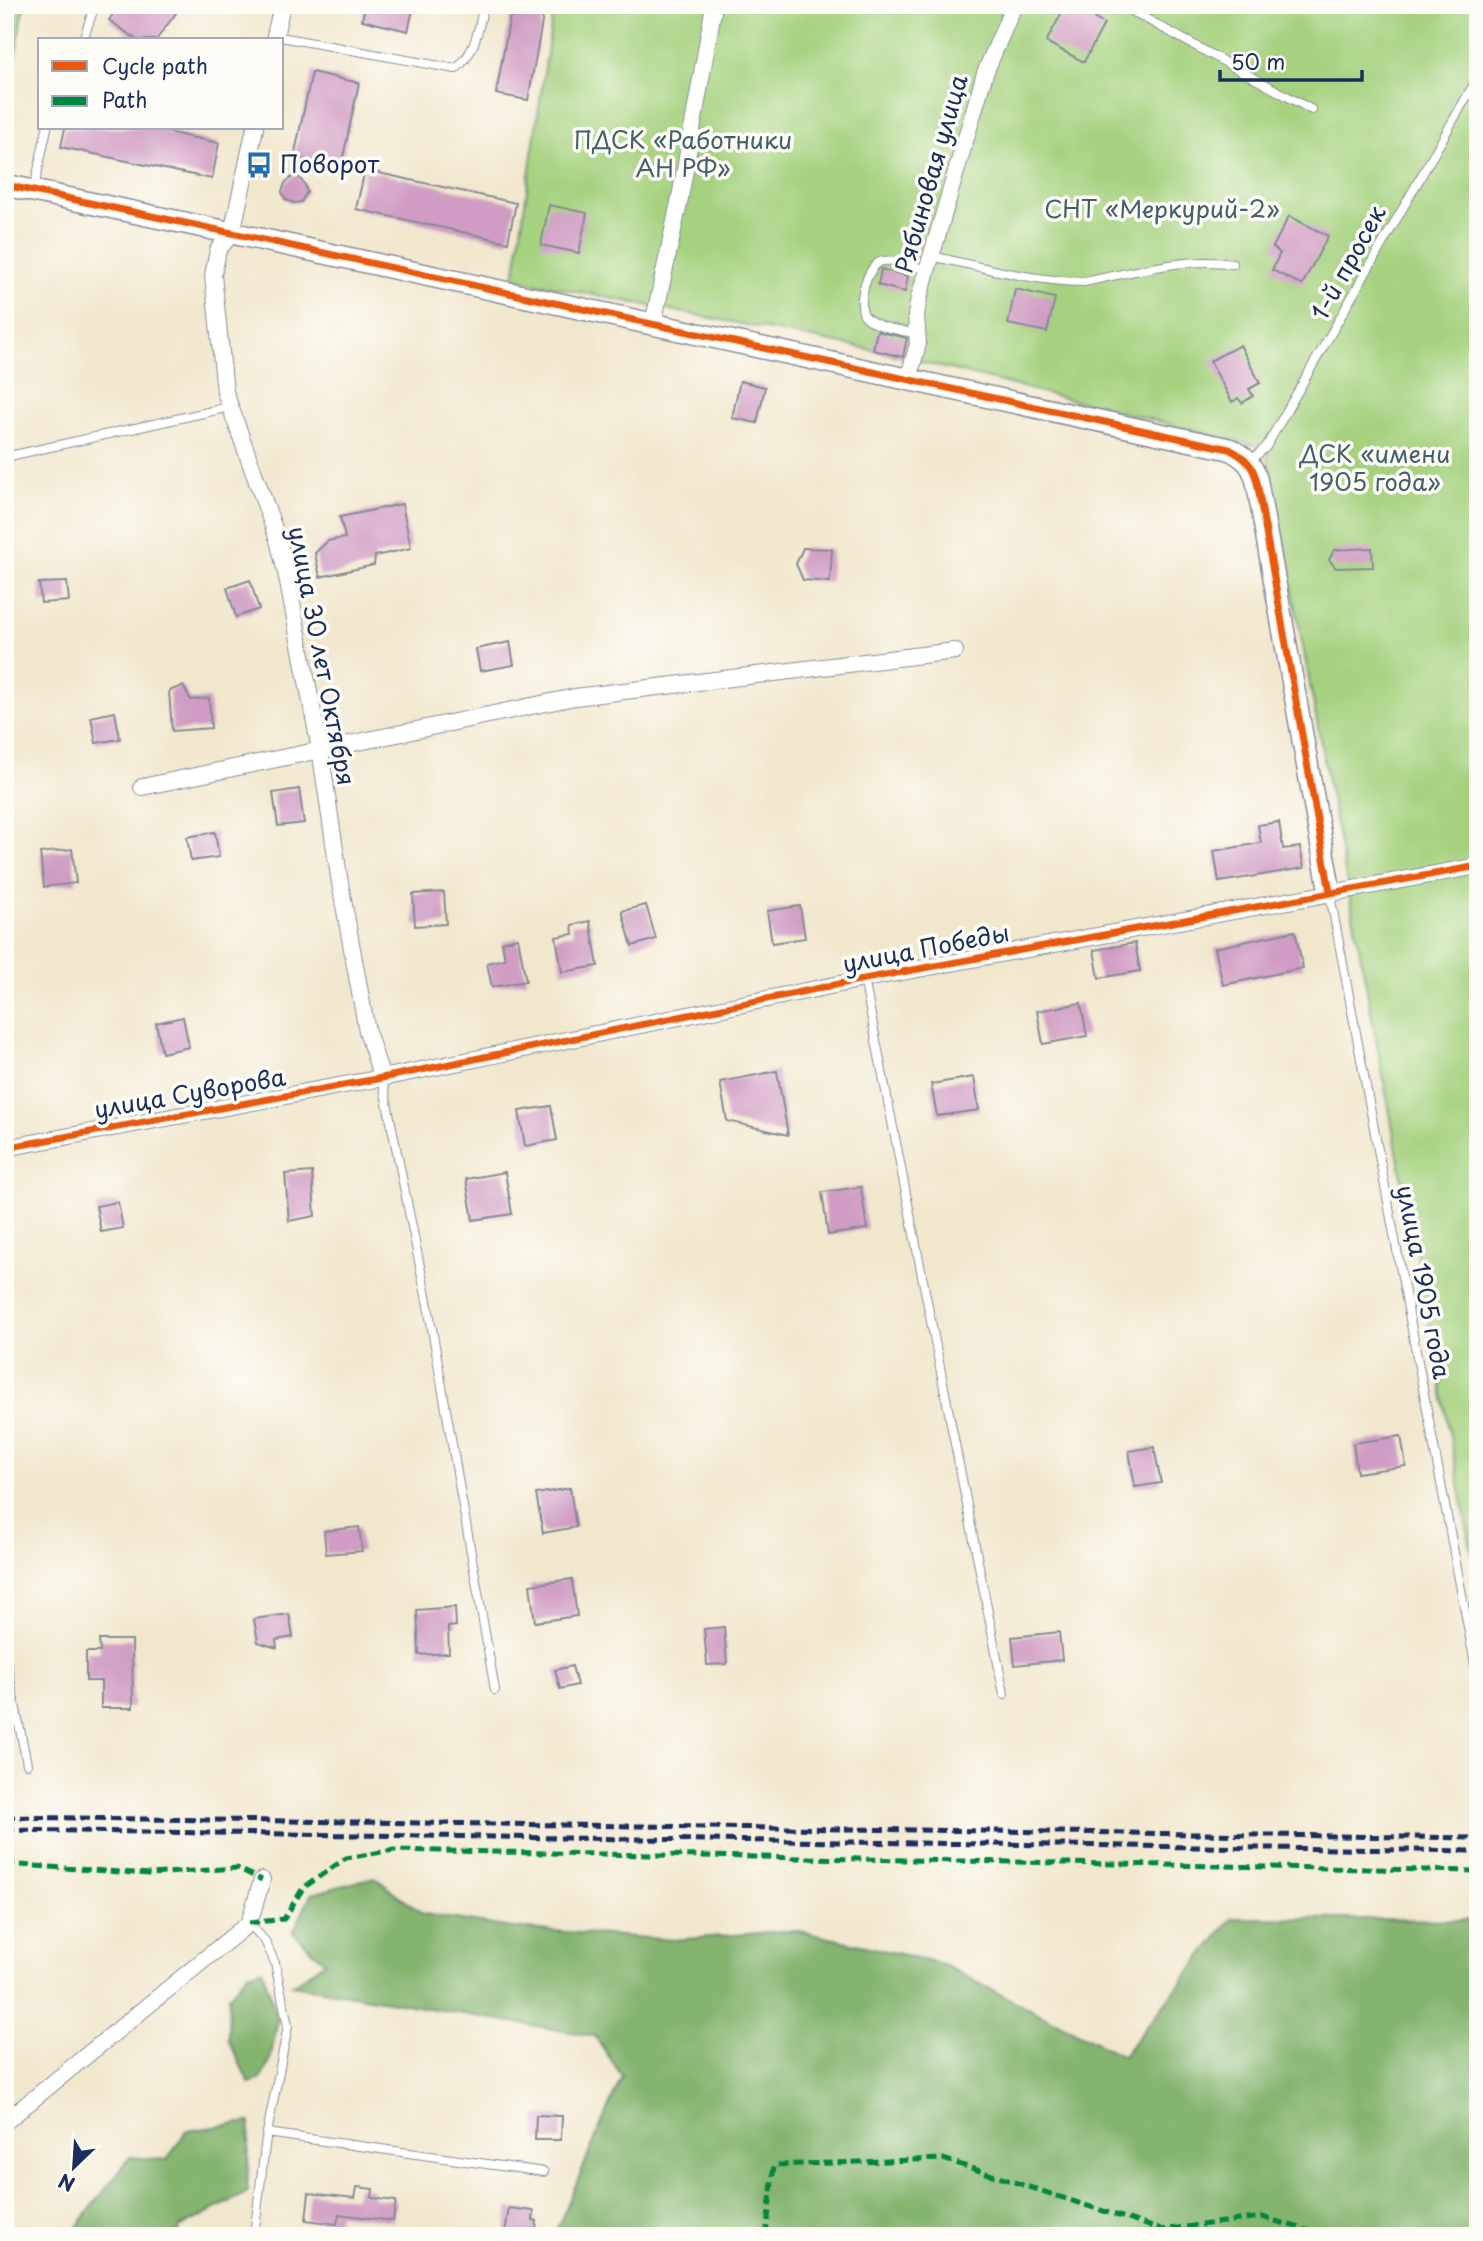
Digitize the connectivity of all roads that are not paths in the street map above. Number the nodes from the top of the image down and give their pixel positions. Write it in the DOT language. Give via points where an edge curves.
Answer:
graph roads {
  1 [pos="96,5"];
  2 [pos="282,5"];
  3 [pos="484,5"];
  4 [pos="714,5"];
  5 [pos="1014,5"];
  6 [pos="1121,5"];
  7 [pos="84,38"];
  8 [pos="274,38"];
  9 [pos="284,40"];
  10 [pos="1478,77"];
  11 [pos="1312,110"];
  12 [pos="47,130"];
  13 [pos="255,130"];
  14 [pos="5,186"];
  15 [pos="34,191"];
  16 [pos="232,233"];
  17 [pos="929,263"];
  18 [pos="1233,264"];
  19 [pos="653,324"];
  20 [pos="918,334"];
  21 [pos="911,370"];
  22 [pos="230,407"];
  23 [pos="5,457"];
  24 [pos="1248,463"];
  25 [pos="955,651"];
  26 [pos="320,749"];
  27 [pos="142,787"];
  28 [pos="1478,866"];
  29 [pos="1330,892"];
  30 [pos="864,979"];
  31 [pos="382,1078"];
  32 [pos="5,1148"];
  33 [pos="5,1655"];
  34 [pos="1478,1680"];
  35 [pos="495,1690"];
  36 [pos="1004,1694"];
  37 [pos="27,1764"];
  38 [pos="262,1880"];
  39 [pos="249,1923"];
  40 [pos="5,2122"];
  41 [pos="267,2133"];
  42 [pos="544,2172"];
  43 [pos="254,2236"];
  1 -- 7 [label="lane"];
  2 -- 8 [label="street"];
  3 -- 9 [label="lane" via="475,45 456,69"];
  4 -- 19 [label="street"];
  5 -- 17 [label="street, Рябиновая улица" via="982,83"];
  6 -- 11 [label="lane"];
  10 -- 24 [label="lane, 1-й просек" via="1266,447"];
  12 -- 15 [label="lane"];
  13 -- 16 [label="street, улица 30 лет Октября"];
  14 -- 15 [label="street"];
  15 -- 16 [label="street"];
  16 -- 19 [label="street"];
  16 -- 22 [label="street, улица 30 лет Октября" via="218,250 213,275"];
  17 -- 18 [label="lane" via="1070,282 1194,261"];
  17 -- 20 [label="street, Рябиновая улица" via="916,315"];
  17 -- 20 [label="lane" via="875,264 860,307 876,324"];
  19 -- 21 [label="street"];
  20 -- 21 [label="street, Рябиновая улица"];
  21 -- 24 [label="street" via="1229,449"];
  22 -- 23 [label="lane"];
  22 -- 26 [label="street, улица 30 лет Октября" via="278,540"];
  24 -- 29 [label="street" via="1257,482"];
  25 -- 26 [label="street" via="575,697"];
  26 -- 27 [label="street"];
  26 -- 31 [label="street, улица 30 лет Октября" via="367,1031"];
  28 -- 29 [label="street, улица Победы"];
  29 -- 30 [label="street, улица Победы"];
  29 -- 34 [label="lane, улица 1905 года"];
  30 -- 31 [label="street, улица Победы"];
  30 -- 36 [label="lane"];
  31 -- 32 [label="street, улица Суворова"];
  31 -- 35 [label="lane" via="429,1306"];
  33 -- 37 [label="lane"];
  38 -- 39 [label="street"];
  39 -- 40 [label="street"];
  39 -- 41 [label="lane" via="265,1941 275,1963 288,2026"];
  41 -- 42 [label="lane"];
  41 -- 43 [label="lane"];
}
